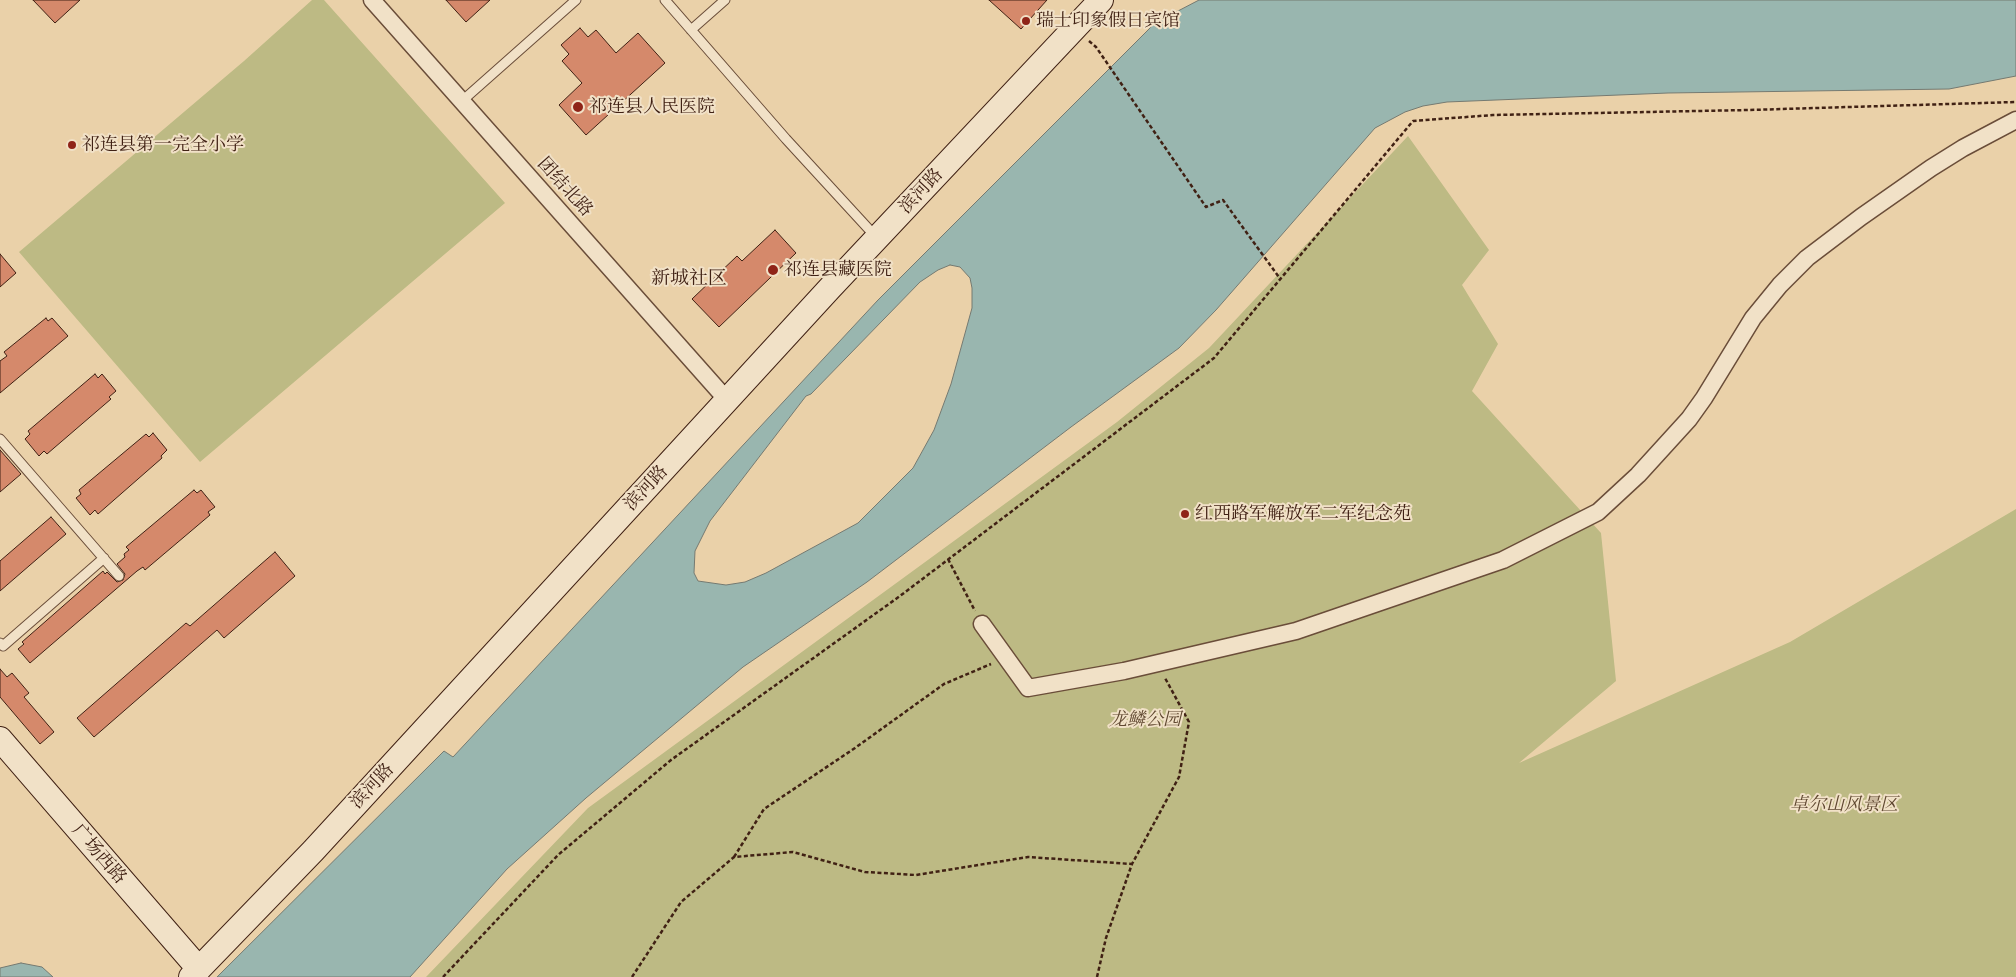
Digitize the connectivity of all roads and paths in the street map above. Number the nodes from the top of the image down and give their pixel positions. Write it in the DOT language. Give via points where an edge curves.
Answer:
graph roads {
  1 [pos="372,0"];
  2 [pos="576,0"];
  3 [pos="666,0"];
  4 [pos="725,0"];
  5 [pos="1101,0"];
  6 [pos="691,30"];
  7 [pos="1096,47"];
  8 [pos="462,101"];
  9 [pos="2016,102"];
  10 [pos="2016,120"];
  11 [pos="877,238"];
  12 [pos="1280,280"];
  13 [pos="727,400"];
  14 [pos="0,439"];
  15 [pos="104,558"];
  16 [pos="948,559"];
  17 [pos="119,576"];
  18 [pos="982,624"];
  19 [pos="0,643"];
  20 [pos="1006,657"];
  21 [pos="1157,663"];
  22 [pos="0,739"];
  23 [pos="0,762"];
  24 [pos="734,857"];
  25 [pos="1132,864"];
  26 [pos="193,975"];
  27 [pos="443,977"];
  28 [pos="632,977"];
  29 [pos="1097,977"];
  1 -- 8 [label="street, 团结北路"];
  2 -- 8 [label="lane"];
  3 -- 6 [label="lane"];
  4 -- 6 [label="lane"];
  5 -- 11 [label="street, 滨河路"];
  6 -- 11 [label="lane"];
  7 -- 12 [label="path" via="1206,207 1223,200"];
  8 -- 13 [label="street, 团结北路"];
  9 -- 12 [label="path" via="1493,115 1413,121"];
  10 -- 21 [label="street" via="1932,168 1861,216 1807,258 1753,318 1704,398 1672,439 1598,512 1494,563 1296,631"];
  11 -- 13 [label="street, 滨河路"];
  12 -- 16 [label="path" via="1214,358"];
  13 -- 26 [label="street, 滨河路" via="313,851"];
  14 -- 15 [label="lane"];
  15 -- 17 [label="lane"];
  15 -- 19 [label="lane" via="3,646"];
  16 -- 18 [label="path"];
  16 -- 27 [label="path" via="671,760 558,855"];
  18 -- 20 [label="street"];
  20 -- 21 [label="street" via="1028,688"];
  20 -- 24 [label="path" via="944,684 764,809"];
  21 -- 25 [label="path" via="1189,722 1179,776"];
  22 -- 26 [label="street, 广场西路"];
  23 -- 26 [label="street, 广场西路"];
  24 -- 25 [label="path" via="793,852 865,872 916,875 1028,857"];
  24 -- 28 [label="path" via="681,902"];
  25 -- 29 [label="path" via="1106,938"];
}
